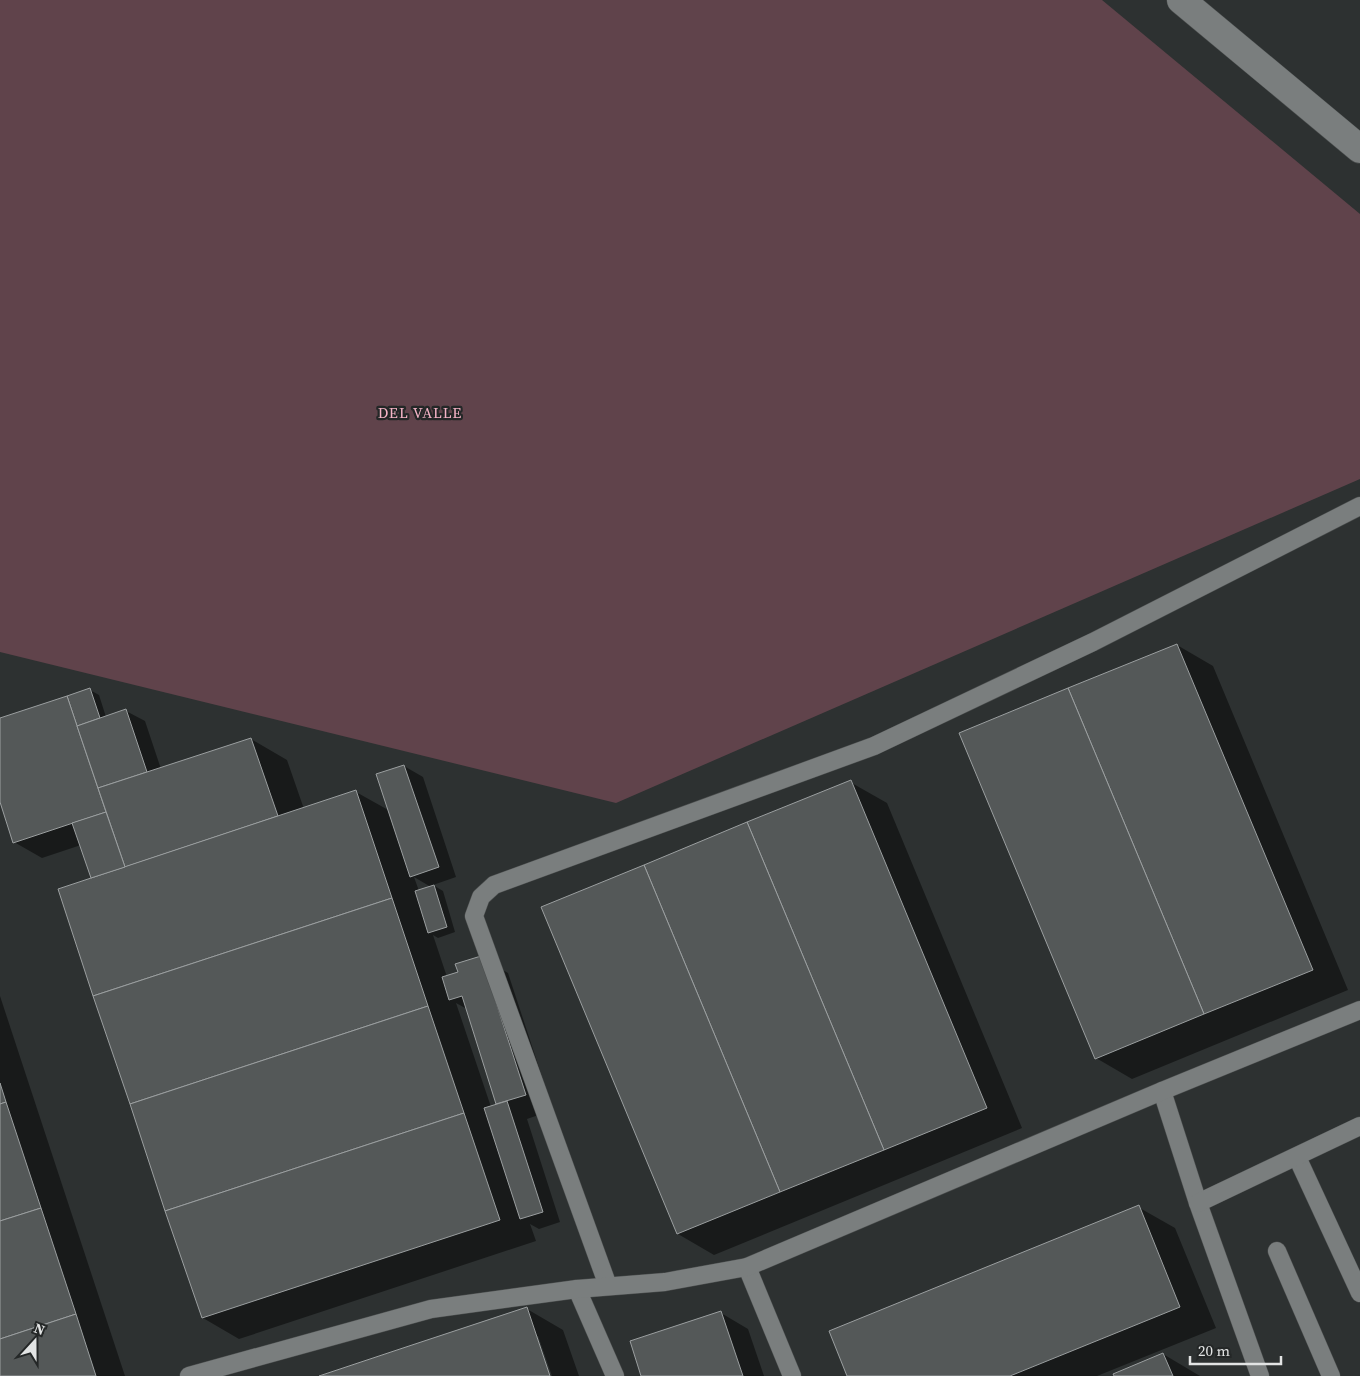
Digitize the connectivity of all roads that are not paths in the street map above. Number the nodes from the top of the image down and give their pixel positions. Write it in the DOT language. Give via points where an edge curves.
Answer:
graph roads {
  1 [pos="1181,0"];
  2 [pos="1360,149"];
  3 [pos="1360,506"];
  4 [pos="1360,1010"];
  5 [pos="1162,1091"];
  6 [pos="1360,1126"];
  7 [pos="1297,1157"];
  8 [pos="1198,1203"];
  9 [pos="1277,1251"];
  10 [pos="747,1268"];
  11 [pos="608,1286"];
  12 [pos="577,1289"];
  13 [pos="1360,1293"];
  14 [pos="189,1376"];
  15 [pos="615,1376"];
  16 [pos="792,1376"];
  17 [pos="1260,1376"];
  18 [pos="1331,1376"];
  1 -- 2 [label="street"];
  3 -- 11 [label="lane" via="1093,642 874,746 494,885 481,897 474,916"];
  4 -- 5 [label="lane"];
  5 -- 8 [label="lane"];
  5 -- 10 [label="lane"];
  6 -- 7 [label="lane"];
  7 -- 8 [label="lane"];
  7 -- 13 [label="lane"];
  8 -- 17 [label="lane"];
  9 -- 18 [label="lane"];
  10 -- 11 [label="lane" via="665,1282"];
  10 -- 16 [label="lane"];
  11 -- 12 [label="lane"];
  12 -- 14 [label="lane" via="431,1309"];
  12 -- 15 [label="lane"];
}
